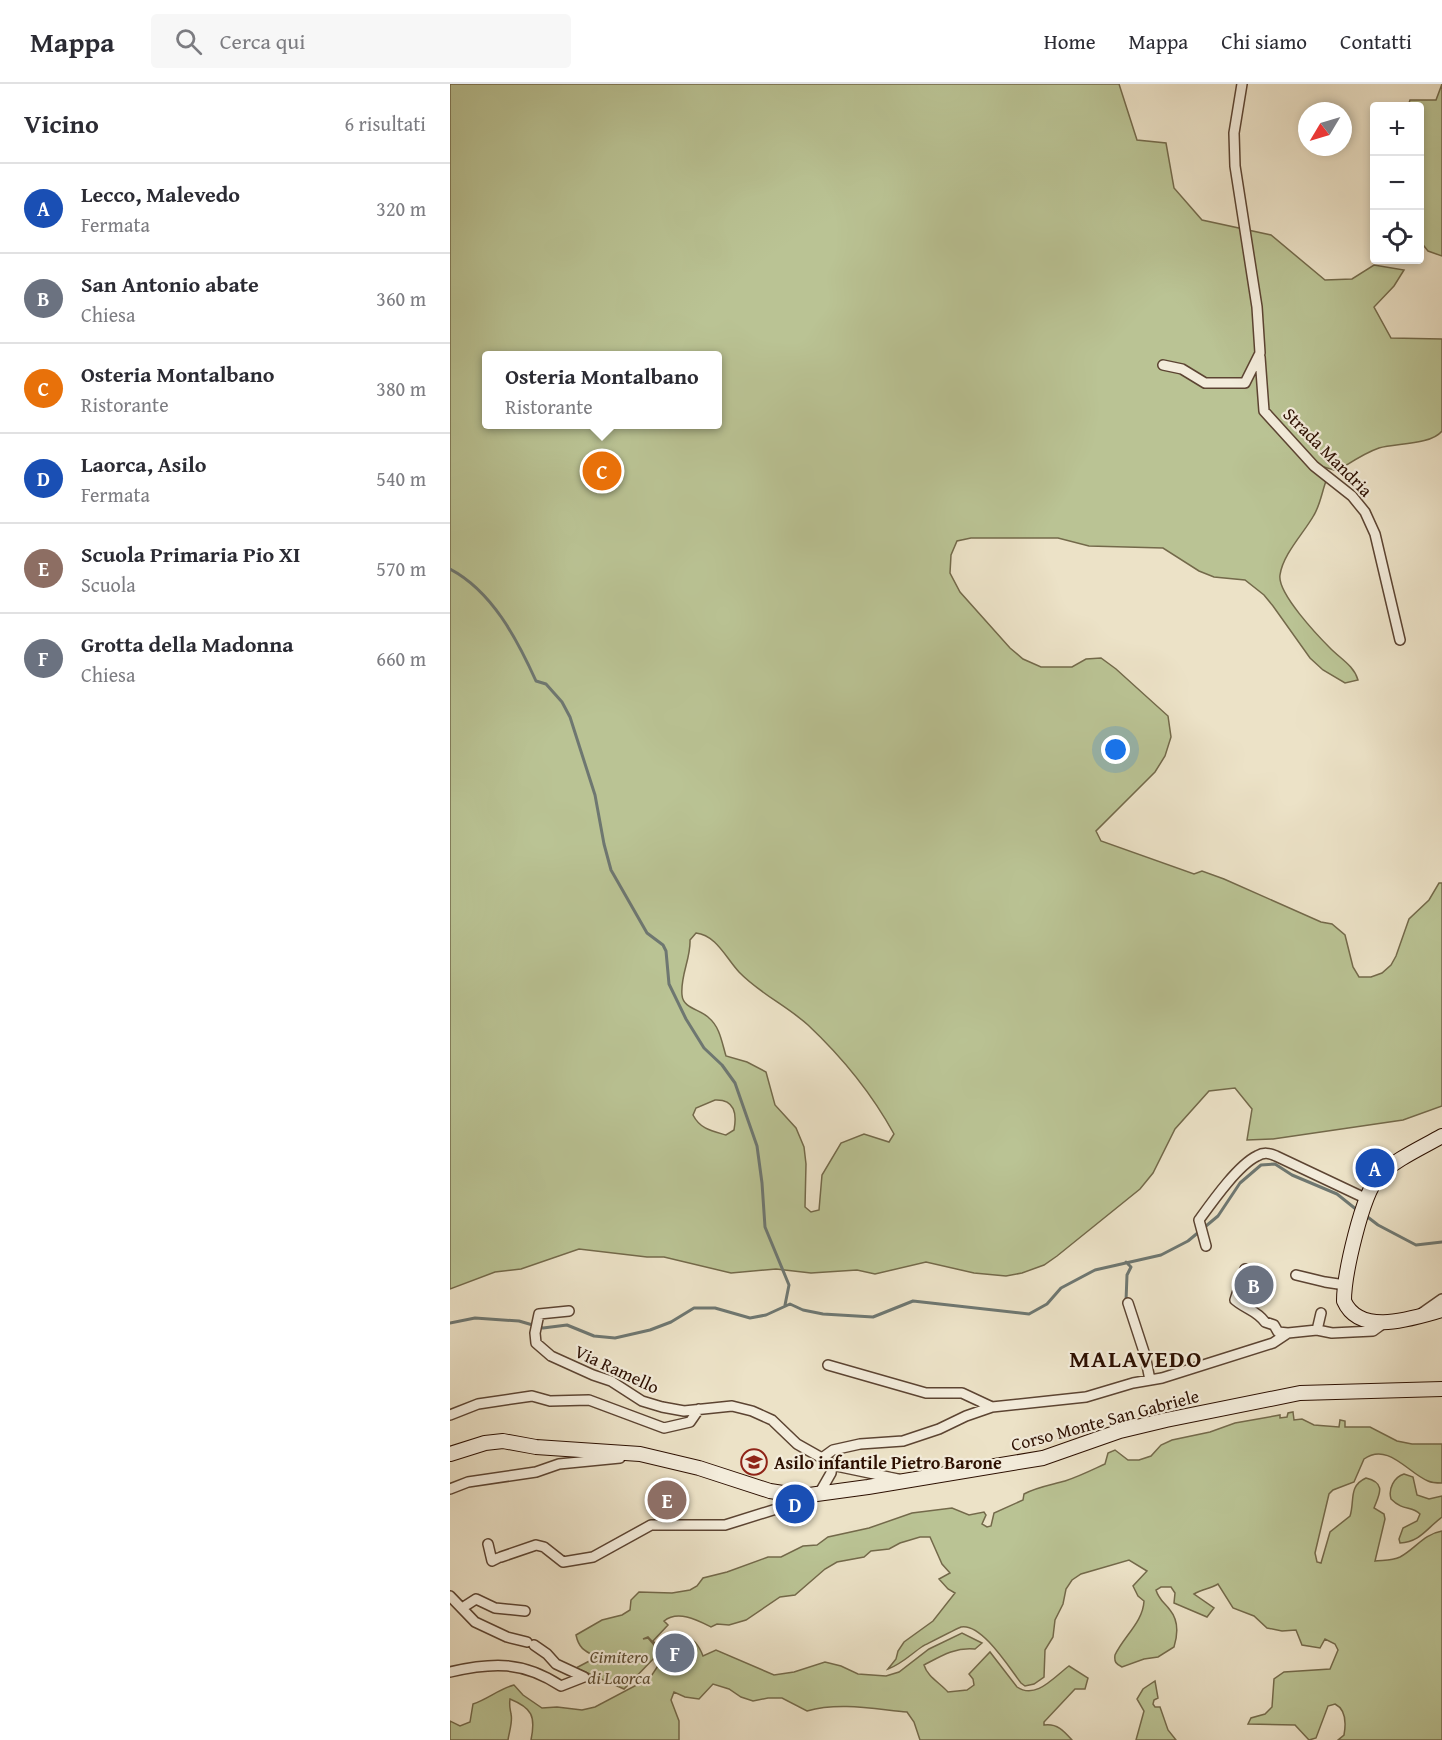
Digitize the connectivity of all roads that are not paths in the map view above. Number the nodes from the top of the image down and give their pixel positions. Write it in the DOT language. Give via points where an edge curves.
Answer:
graph roads {
  1 [pos="1242,84"];
  2 [pos="1260,357"];
  3 [pos="1163,365"];
  4 [pos="1400,640"];
  5 [pos="1442,1136"];
  6 [pos="1367,1199"];
  7 [pos="1205,1242"];
  8 [pos="1245,1269"];
  9 [pos="1296,1275"];
  10 [pos="1346,1285"];
  11 [pos="1442,1299"];
  12 [pos="1128,1303"];
  13 [pos="1442,1310"];
  14 [pos="569,1311"];
  15 [pos="1321,1313"];
  16 [pos="1418,1316"];
  17 [pos="1386,1321"];
  18 [pos="1317,1330"];
  19 [pos="1288,1333"];
  20 [pos="535,1338"];
  21 [pos="552,1362"];
  22 [pos="828,1365"];
  23 [pos="1150,1380"];
  24 [pos="1442,1389"];
  25 [pos="992,1407"];
  26 [pos="699,1409"];
  27 [pos="450,1415"];
  28 [pos="450,1454"];
  29 [pos="640,1454"];
  30 [pos="822,1458"];
  31 [pos="832,1465"];
  32 [pos="906,1481"];
  33 [pos="450,1489"];
  34 [pos="819,1494"];
  35 [pos="794,1495"];
  36 [pos="488,1544"];
  37 [pos="450,1596"];
  38 [pos="462,1608"];
  39 [pos="525,1611"];
  40 [pos="450,1672"];
  1 -- 2 [label="street, Strada Mandria" via="1234,133 1235,166 1257,306"];
  2 -- 3 [label="street" via="1245,383 1205,383 1182,369"];
  2 -- 4 [label="street, Strada Mandria" via="1264,411 1314,466 1352,496 1376,534"];
  5 -- 6 [label="main road" via="1385,1170 1375,1180"];
  6 -- 7 [label="street" via="1276,1156 1262,1154 1221,1189 1199,1220"];
  6 -- 10 [label="main road"];
  8 -- 19 [label="street" via="1235,1300 1257,1311 1278,1332"];
  9 -- 10 [label="street"];
  10 -- 17 [label="main road" via="1344,1300 1351,1312 1363,1319"];
  11 -- 16 [label="street"];
  12 -- 23 [label="street"];
  13 -- 16 [label="main road"];
  14 -- 20 [label="street" via="539,1314"];
  15 -- 18 [label="street"];
  16 -- 17 [label="main road"];
  17 -- 18 [label="street" via="1373,1330"];
  18 -- 19 [label="street"];
  19 -- 23 [label="street" via="1273,1342"];
  20 -- 21 [label="street" via="538,1351"];
  20 -- 26 [label="street, Via Ramello" via="551,1356 611,1381 642,1401 684,1411"];
  22 -- 25 [label="street" via="926,1393 962,1393"];
  23 -- 25 [label="street" via="1086,1397"];
  24 -- 32 [label="main road, Corso Monte San Gabriele" via="1300,1393 1166,1419 1043,1458"];
  25 -- 30 [label="street" via="903,1441 860,1444 833,1450"];
  26 -- 27 [label="street, Via Ramello" via="690,1422 664,1428 589,1400 550,1401 532,1396 478,1404"];
  26 -- 30 [label="street, Via Ramello" via="732,1406 752,1411 772,1420 797,1444"];
  28 -- 29 [label="main road, Corso Monte San Gabriele" via="503,1441"];
  29 -- 33 [label="street" via="559,1464"];
  29 -- 35 [label="main road, Corso Monte San Gabriele"];
  30 -- 31 [label="street, Via Ramello"];
  31 -- 32 [label="street, Via Ramello"];
  31 -- 34 [label="street"];
  32 -- 34 [label="main road, Corso Monte San Gabriele"];
  34 -- 35 [label="main road, Corso Monte San Gabriele"];
  35 -- 36 [label="street" via="789,1505 725,1525 651,1525 593,1557 578,1561 563,1563 536,1545 497,1559"];
  37 -- 38 [label="street"];
  38 -- 39 [label="street" via="476,1599 495,1608"];
  38 -- 40 [label="street" via="475,1623 531,1644 556,1664 584,1677 561,1686 523,1667 484,1664"];
}
